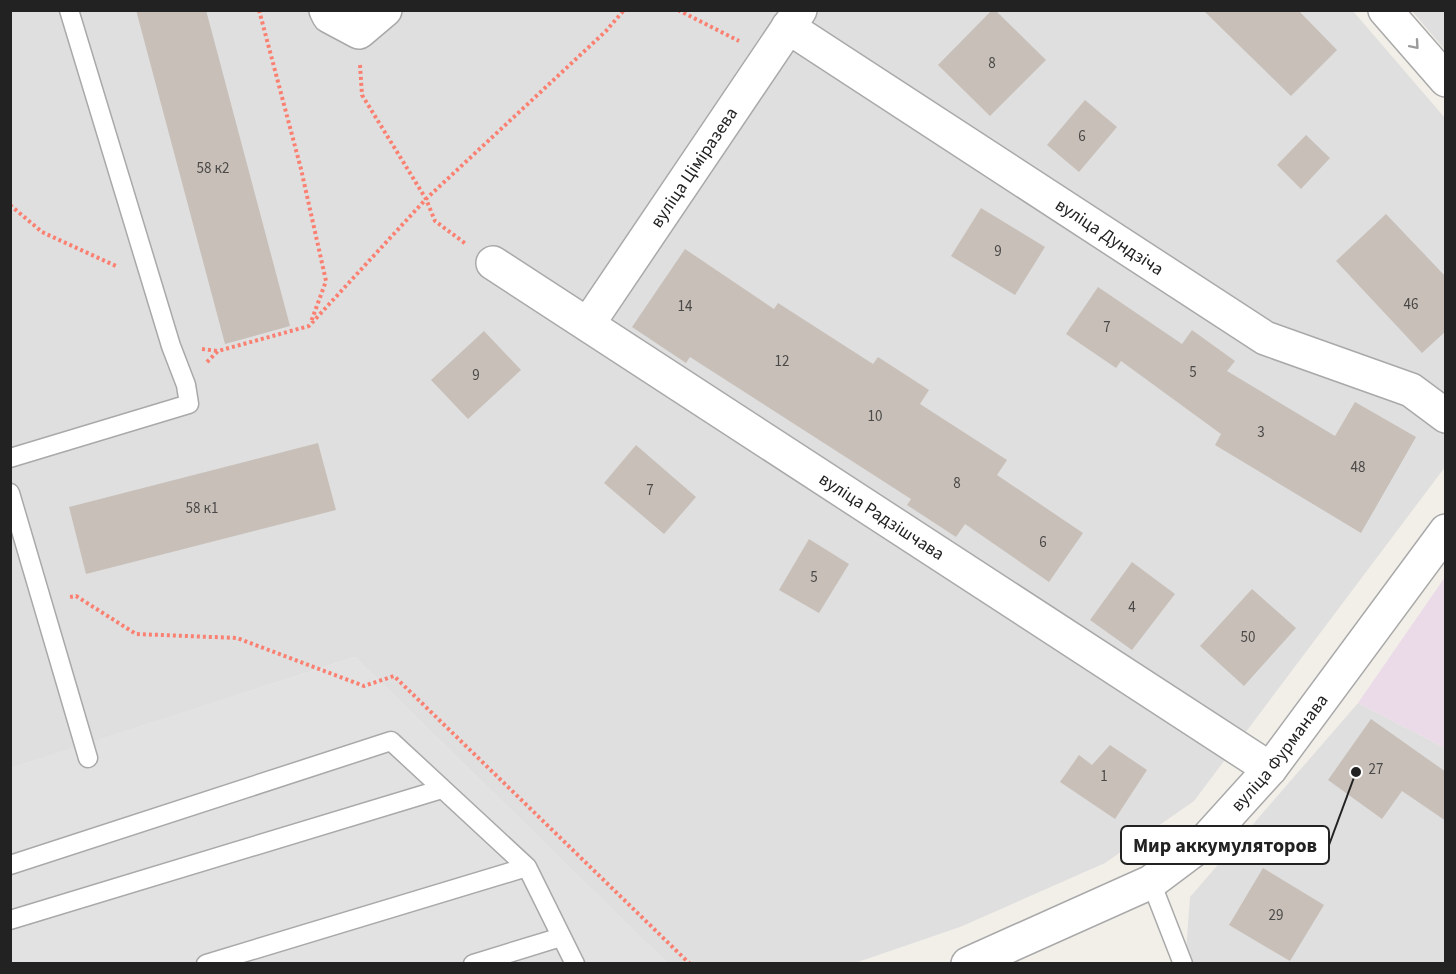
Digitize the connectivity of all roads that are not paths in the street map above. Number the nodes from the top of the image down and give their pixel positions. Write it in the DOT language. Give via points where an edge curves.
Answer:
graph roads {
  1 [pos="69,10"];
  2 [pos="326,10"];
  3 [pos="385,10"];
  4 [pos="1385,10"];
  5 [pos="794,19"];
  6 [pos="1446,80"];
  7 [pos="493,263"];
  8 [pos="588,324"];
  9 [pos="1446,416"];
  10 [pos="10,458"];
  11 [pos="10,494"];
  12 [pos="1446,531"];
  13 [pos="88,758"];
  14 [pos="1270,769"];
  15 [pos="442,789"];
  16 [pos="10,864"];
  17 [pos="527,867"];
  18 [pos="1151,882"];
  19 [pos="10,920"];
  20 [pos="561,937"];
  21 [pos="206,963"];
  22 [pos="473,963"];
  23 [pos="574,963"];
  24 [pos="968,963"];
  25 [pos="1183,963"];
  1 -- 10 [label="lane" via="189,404"];
  2 -- 3 [label="street" via="329,16 359,32"];
  4 -- 6 [label="street, one-way"];
  5 -- 8 [label="street, вуліца Ціміразева"];
  5 -- 9 [label="street, вуліца Дундзіча" via="1265,338 1411,390"];
  7 -- 8 [label="street, вуліца Радзішчава"];
  8 -- 14 [label="street, вуліца Радзішчава"];
  11 -- 13 [label="lane"];
  12 -- 14 [label="street, вуліца Фурманава"];
  14 -- 18 [label="street, вуліца Фурманава" via="1203,843"];
  15 -- 16 [label="lane" via="391,741"];
  15 -- 17 [label="lane"];
  15 -- 19 [label="lane"];
  17 -- 20 [label="lane"];
  17 -- 21 [label="lane"];
  18 -- 24 [label="street, вуліца Фурманава"];
  18 -- 25 [label="lane"];
  20 -- 22 [label="lane"];
  20 -- 23 [label="lane"];
}
